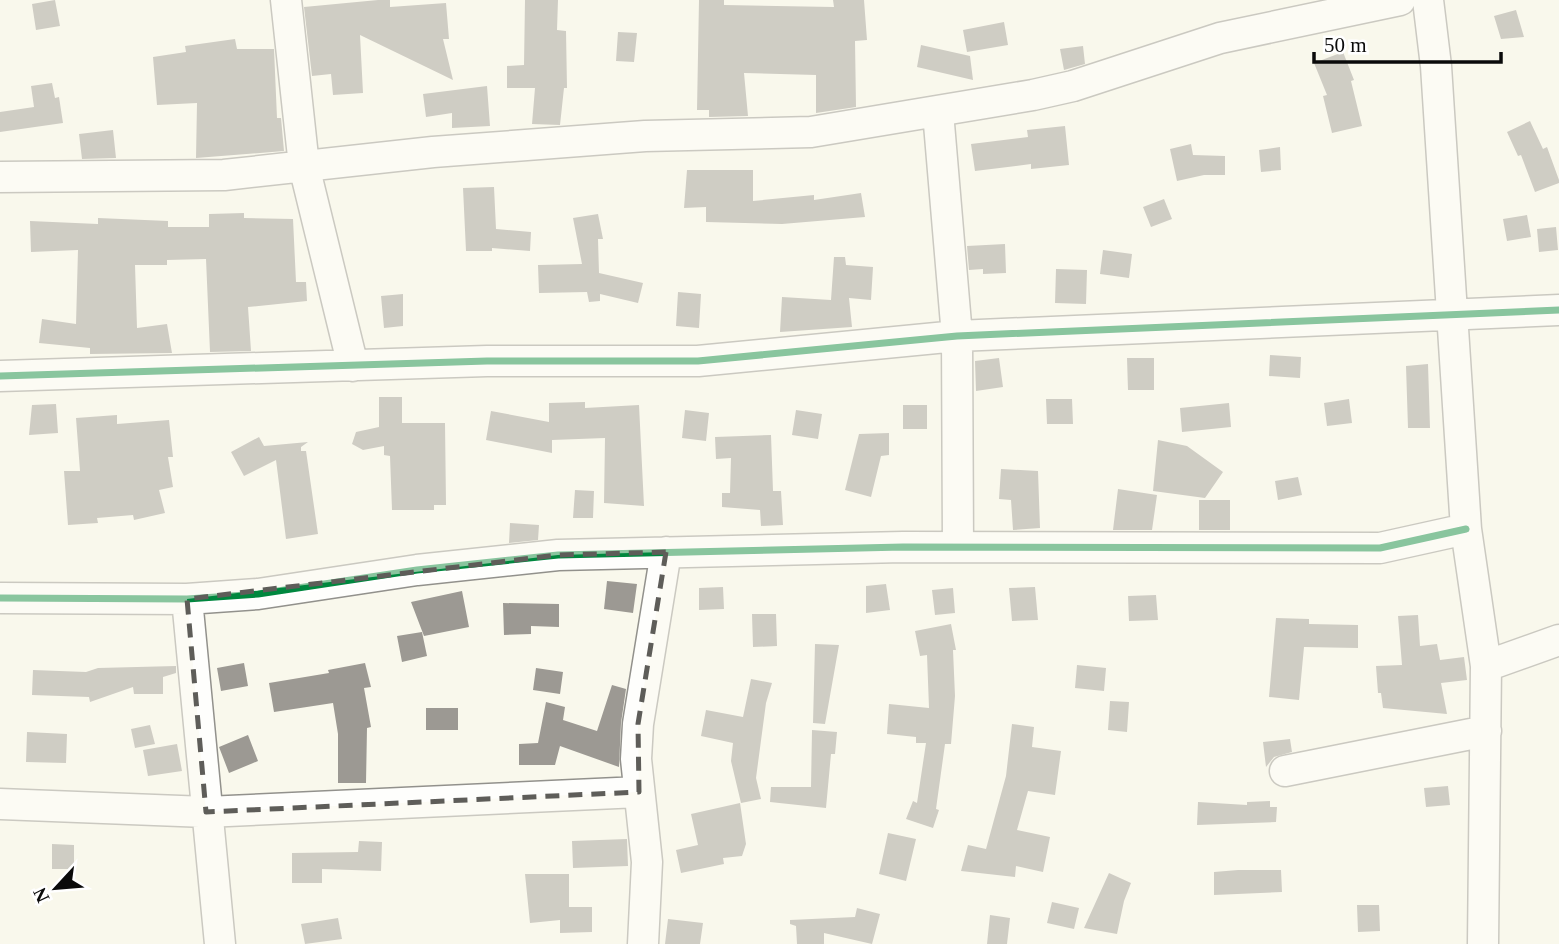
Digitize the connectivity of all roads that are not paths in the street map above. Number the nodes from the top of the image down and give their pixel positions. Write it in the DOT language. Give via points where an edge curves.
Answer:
graph roads {
  1 [pos="286,0"];
  2 [pos="1400,0"];
  3 [pos="1428,0"];
  4 [pos="938,112"];
  5 [pos="304,166"];
  6 [pos="0,177"];
  7 [pos="1559,310"];
  8 [pos="1453,314"];
  9 [pos="957,336"];
  10 [pos="353,366"];
  11 [pos="0,376"];
  12 [pos="1466,529"];
  13 [pos="958,547"];
  14 [pos="666,552"];
  15 [pos="0,598"];
  16 [pos="187,599"];
  17 [pos="1559,640"];
  18 [pos="1486,666"];
  19 [pos="1486,731"];
  20 [pos="1285,771"];
  21 [pos="639,792"];
  22 [pos="0,804"];
  23 [pos="206,812"];
  24 [pos="219,944"];
  25 [pos="643,944"];
  26 [pos="1483,944"];
  1 -- 5 [label="street"];
  2 -- 4 [label="street" via="1220,38 1073,86"];
  3 -- 8 [label="street"];
  4 -- 5 [label="street" via="811,132 645,136"];
  4 -- 9 [label="street"];
  5 -- 6 [label="street" via="175,177"];
  5 -- 10 [label="street"];
  7 -- 8 [label="street"];
  8 -- 9 [label="street"];
  8 -- 12 [label="street"];
  9 -- 10 [label="street" via="698,361"];
  9 -- 13 [label="street"];
  10 -- 11 [label="street"];
  12 -- 13 [label="street" via="1380,548"];
  12 -- 18 [label="street"];
  13 -- 14 [label="street"];
  14 -- 16 [label="street" via="558,555"];
  14 -- 21 [label="street" via="638,724"];
  15 -- 16 [label="street"];
  16 -- 23 [label="street"];
  17 -- 18 [label="street"];
  18 -- 19 [label="street"];
  19 -- 20 [label="street"];
  19 -- 26 [label="street"];
  21 -- 23 [label="street"];
  21 -- 25 [label="street" via="647,862"];
  22 -- 23 [label="street"];
  23 -- 24 [label="street"];
}
